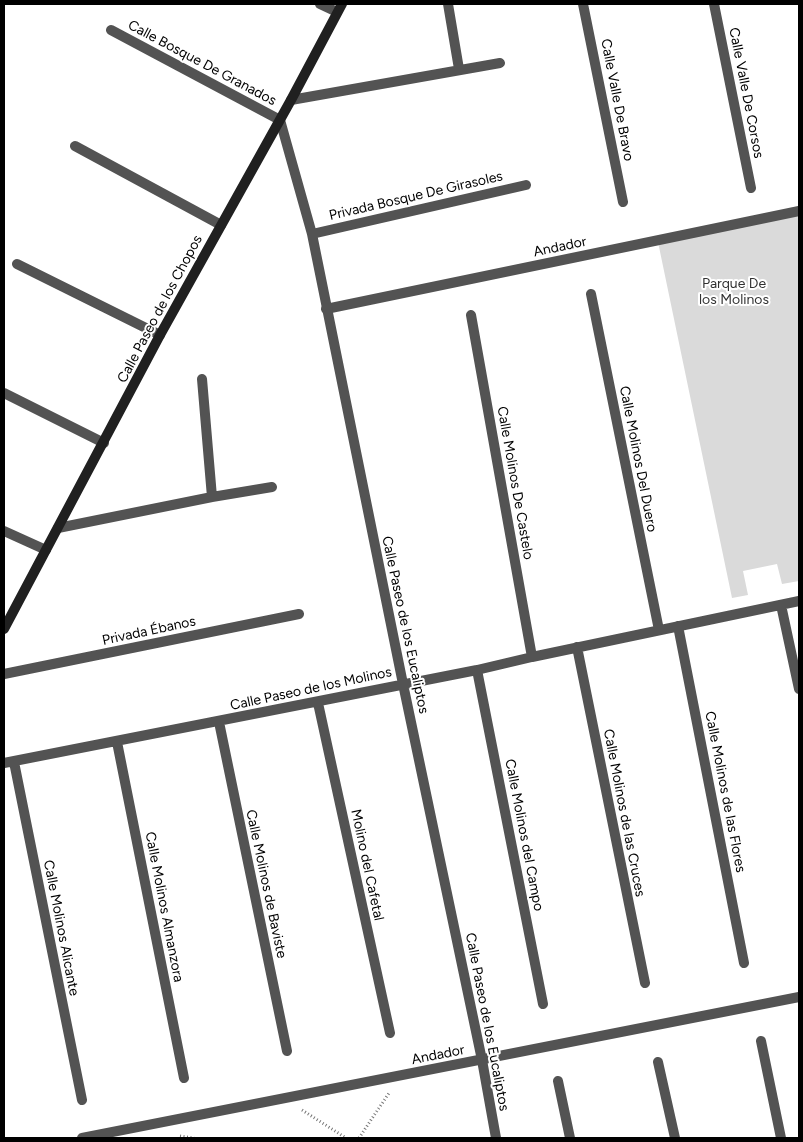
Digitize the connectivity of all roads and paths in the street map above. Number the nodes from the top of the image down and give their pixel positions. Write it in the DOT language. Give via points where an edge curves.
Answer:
graph roads {
  1 [pos="320,4"];
  2 [pos="448,4"];
  3 [pos="583,4"];
  4 [pos="714,4"];
  5 [pos="339,8"];
  6 [pos="111,30"];
  7 [pos="500,63"];
  8 [pos="460,69"];
  9 [pos="291,100"];
  10 [pos="280,120"];
  11 [pos="75,146"];
  12 [pos="526,185"];
  13 [pos="752,188"];
  14 [pos="623,202"];
  15 [pos="799,212"];
  16 [pos="221,225"];
  17 [pos="312,234"];
  18 [pos="17,264"];
  19 [pos="591,294"];
  20 [pos="326,309"];
  21 [pos="471,315"];
  22 [pos="160,335"];
  23 [pos="202,379"];
  24 [pos="4,393"];
  25 [pos="104,443"];
  26 [pos="272,487"];
  27 [pos="212,497"];
  28 [pos="58,528"];
  29 [pos="4,531"];
  30 [pos="46,550"];
  31 [pos="799,601"];
  32 [pos="781,605"];
  33 [pos="299,614"];
  34 [pos="678,626"];
  35 [pos="4,629"];
  36 [pos="659,630"];
  37 [pos="577,647"];
  38 [pos="532,656"];
  39 [pos="477,670"];
  40 [pos="4,674"];
  41 [pos="403,684"];
  42 [pos="799,689"];
  43 [pos="318,702"];
  44 [pos="219,722"];
  45 [pos="117,742"];
  46 [pos="9,762"];
  47 [pos="744,963"];
  48 [pos="645,983"];
  49 [pos="799,997"];
  50 [pos="543,1004"];
  51 [pos="390,1033"];
  52 [pos="761,1041"];
  53 [pos="287,1051"];
  54 [pos="482,1060"];
  55 [pos="658,1062"];
  56 [pos="400,1076"];
  57 [pos="184,1078"];
  58 [pos="558,1081"];
  59 [pos="284,1099"];
  60 [pos="82,1100"];
  61 [pos="82,1138"];
  62 [pos="346,1138"];
  63 [pos="359,1138"];
  64 [pos="496,1138"];
  65 [pos="570,1138"];
  66 [pos="675,1138"];
  67 [pos="781,1138"];
  1 -- 5 [label="street"];
  2 -- 8 [label="street"];
  3 -- 14 [label="street, Calle Valle De Bravo"];
  4 -- 13 [label="street, Calle Valle De Corsos"];
  5 -- 9 [label="main road, Calle Paseo de los Chopos"];
  6 -- 10 [label="street, Calle Bosque De Granados"];
  7 -- 8 [label="street"];
  8 -- 9 [label="street"];
  9 -- 10 [label="main road, Calle Paseo de los Chopos"];
  10 -- 16 [label="main road, Calle Paseo de los Chopos"];
  10 -- 17 [label="street, Calle Paseo de los Eucaliptos"];
  11 -- 16 [label="street"];
  12 -- 17 [label="street, Privada Bosque De Girasoles"];
  15 -- 20 [label="street, Andador"];
  16 -- 22 [label="main road, Calle Paseo de los Chopos"];
  17 -- 20 [label="street, Calle Paseo de los Eucaliptos"];
  18 -- 22 [label="street"];
  19 -- 36 [label="street, Calle Molinos Del Duero"];
  20 -- 41 [label="street, Calle Paseo de los Eucaliptos"];
  21 -- 38 [label="street, Calle Molinos De Castelo"];
  22 -- 25 [label="main road, Calle Paseo de los Chopos"];
  23 -- 27 [label="street"];
  24 -- 25 [label="street"];
  25 -- 28 [label="main road, Calle Paseo de los Chopos"];
  26 -- 27 [label="street"];
  27 -- 28 [label="street"];
  28 -- 30 [label="main road, Calle Paseo de los Chopos"];
  29 -- 30 [label="street"];
  30 -- 35 [label="main road, Calle Paseo de los Chopos"];
  31 -- 32 [label="street, Calle Paseo de los Molinos"];
  32 -- 34 [label="street, Calle Paseo de los Molinos"];
  32 -- 42 [label="street"];
  33 -- 40 [label="street, Privada Ébanos"];
  34 -- 36 [label="street, Calle Paseo de los Molinos"];
  34 -- 47 [label="street, Calle Molinos de las Flores"];
  36 -- 37 [label="street, Calle Paseo de los Molinos"];
  37 -- 38 [label="street, Calle Paseo de los Molinos"];
  37 -- 48 [label="street, Calle Molinos de las Cruces"];
  38 -- 39 [label="street, Calle Paseo de los Molinos"];
  39 -- 41 [label="street, Calle Paseo de los Molinos"];
  39 -- 50 [label="street, Calle Molinos del Campo"];
  41 -- 43 [label="street, Calle Paseo de los Molinos"];
  41 -- 54 [label="street, Calle Paseo de los Eucaliptos"];
  43 -- 44 [label="street, Calle Paseo de los Molinos"];
  43 -- 51 [label="street, Molino del Cafetal"];
  44 -- 45 [label="street, Calle Paseo de los Molinos"];
  44 -- 53 [label="street, Calle Molinos de Baviste"];
  45 -- 46 [label="street, Calle Paseo de los Molinos"];
  45 -- 57 [label="street, Calle Molinos Almanzora"];
  46 -- 60 [label="street, Calle Molinos Alicante"];
  49 -- 54 [label="street, Andador"];
  52 -- 67 [label="street"];
  54 -- 56 [label="street, Andador"];
  54 -- 64 [label="street, Calle Paseo de los Eucaliptos"];
  55 -- 66 [label="street"];
  56 -- 59 [label="street, Andador"];
  56 -- 63 [label="path"];
  58 -- 65 [label="street"];
  59 -- 61 [label="street, Andador"];
  59 -- 62 [label="path"];
}
